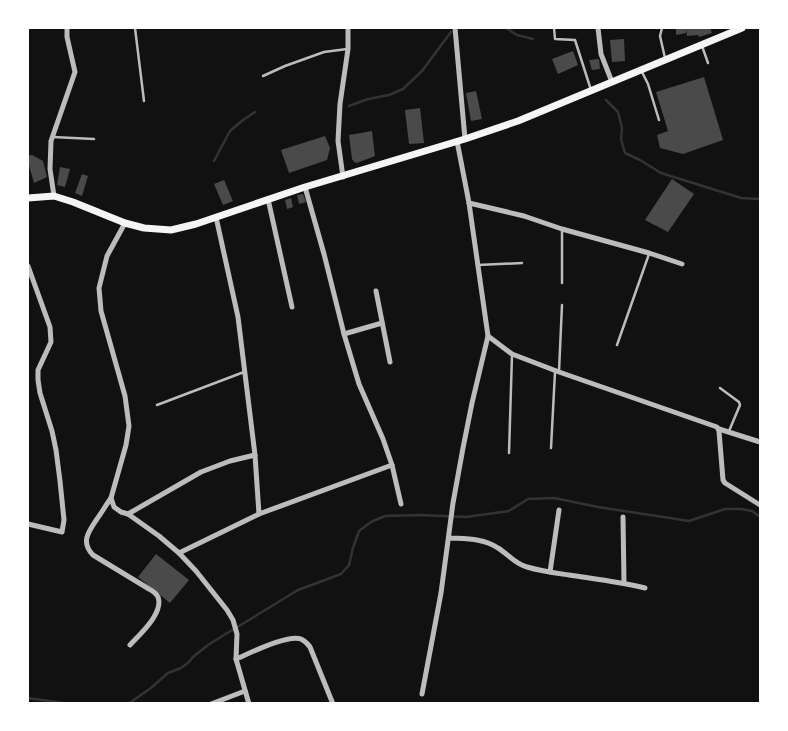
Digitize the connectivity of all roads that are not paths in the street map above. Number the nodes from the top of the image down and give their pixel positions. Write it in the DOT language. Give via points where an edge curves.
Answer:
graph roads {
  1 [pos="67,28"];
  2 [pos="135,28"];
  3 [pos="348,28"];
  4 [pos="455,28"];
  5 [pos="554,28"];
  6 [pos="598,28"];
  7 [pos="662,28"];
  8 [pos="742,28"];
  9 [pos="702,45"];
  10 [pos="348,49"];
  11 [pos="665,60"];
  12 [pos="708,63"];
  13 [pos="641,70"];
  14 [pos="263,76"];
  15 [pos="612,82"];
  16 [pos="591,91"];
  17 [pos="144,101"];
  18 [pos="659,120"];
  19 [pos="53,137"];
  20 [pos="94,139"];
  21 [pos="461,140"];
  22 [pos="342,177"];
  23 [pos="305,188"];
  24 [pos="54,196"];
  25 [pos="28,198"];
  26 [pos="268,200"];
  27 [pos="469,203"];
  28 [pos="216,217"];
  29 [pos="125,223"];
  30 [pos="562,229"];
  31 [pos="649,253"];
  32 [pos="522,263"];
  33 [pos="682,264"];
  34 [pos="478,265"];
  35 [pos="28,266"];
  36 [pos="562,283"];
  37 [pos="376,291"];
  38 [pos="562,305"];
  39 [pos="292,306"];
  40 [pos="382,323"];
  41 [pos="344,334"];
  42 [pos="488,336"];
  43 [pos="617,345"];
  44 [pos="512,354"];
  45 [pos="390,362"];
  46 [pos="557,371"];
  47 [pos="245,372"];
  48 [pos="720,388"];
  49 [pos="157,405"];
  50 [pos="719,428"];
  51 [pos="729,431"];
  52 [pos="760,442"];
  53 [pos="551,448"];
  54 [pos="509,453"];
  55 [pos="255,455"];
  56 [pos="392,465"];
  57 [pos="111,498"];
  58 [pos="401,504"];
  59 [pos="760,505"];
  60 [pos="559,510"];
  61 [pos="128,514"];
  62 [pos="258,514"];
  63 [pos="623,517"];
  64 [pos="28,524"];
  65 [pos="449,538"];
  66 [pos="179,553"];
  67 [pos="550,572"];
  68 [pos="624,583"];
  69 [pos="645,588"];
  70 [pos="130,645"];
  71 [pos="236,659"];
  72 [pos="245,691"];
  73 [pos="422,694"];
  74 [pos="210,704"];
  75 [pos="249,704"];
  76 [pos="332,704"];
  1 -- 19 [label="street" via="75,72"];
  2 -- 17 [label="lane"];
  3 -- 10 [label="street"];
  4 -- 21 [label="street"];
  5 -- 16 [label="lane" via="554,39 575,40"];
  6 -- 15 [label="street" via="601,54"];
  7 -- 11 [label="lane" via="660,36"];
  8 -- 9 [label="main road"];
  9 -- 11 [label="main road"];
  9 -- 12 [label="lane"];
  10 -- 14 [label="lane" via="324,52"];
  10 -- 22 [label="street" via="338,141"];
  11 -- 13 [label="main road"];
  13 -- 15 [label="main road"];
  13 -- 18 [label="lane"];
  15 -- 16 [label="main road"];
  16 -- 21 [label="main road" via="518,122"];
  19 -- 20 [label="lane"];
  19 -- 24 [label="street" via="50,169"];
  21 -- 22 [label="main road"];
  21 -- 27 [label="street"];
  22 -- 23 [label="main road"];
  23 -- 26 [label="main road"];
  23 -- 41 [label="street"];
  24 -- 25 [label="main road"];
  24 -- 29 [label="main road"];
  26 -- 28 [label="main road"];
  26 -- 39 [label="street"];
  27 -- 30 [label="street"];
  27 -- 34 [label="street"];
  28 -- 29 [label="main road" via="171,230"];
  28 -- 47 [label="street" via="238,317"];
  29 -- 57 [label="street" via="107,256 99,288 101,311 129,426"];
  30 -- 31 [label="street"];
  30 -- 36 [label="lane"];
  31 -- 33 [label="street"];
  31 -- 43 [label="lane"];
  32 -- 34 [label="lane"];
  34 -- 42 [label="street"];
  35 -- 64 [label="street" via="50,327 51,342 38,370 38,380 56,450 64,526 62,532"];
  37 -- 40 [label="street"];
  38 -- 46 [label="lane"];
  40 -- 41 [label="street"];
  40 -- 45 [label="street"];
  41 -- 56 [label="street" via="359,384"];
  42 -- 44 [label="street"];
  42 -- 65 [label="street" via="472,402"];
  44 -- 46 [label="street"];
  44 -- 54 [label="lane"];
  46 -- 50 [label="street"];
  46 -- 53 [label="lane"];
  47 -- 49 [label="lane"];
  47 -- 55 [label="street"];
  48 -- 51 [label="lane" via="740,405"];
  50 -- 51 [label="street"];
  50 -- 59 [label="street" via="724,483"];
  51 -- 52 [label="street"];
  55 -- 61 [label="street" via="201,472"];
  55 -- 62 [label="street"];
  56 -- 58 [label="street"];
  56 -- 62 [label="street"];
  57 -- 61 [label="street" via="114,506"];
  57 -- 70 [label="street" via="88,533 89,551 158,598 154,618"];
  60 -- 67 [label="street"];
  61 -- 66 [label="street"];
  62 -- 66 [label="street"];
  63 -- 68 [label="street"];
  65 -- 67 [label="street" via="488,542 524,566"];
  65 -- 73 [label="street"];
  66 -- 71 [label="street" via="233,620"];
  67 -- 68 [label="street"];
  68 -- 69 [label="street"];
  71 -- 72 [label="street"];
  71 -- 76 [label="street" via="284,640 300,639 310,648"];
  72 -- 74 [label="street"];
  72 -- 75 [label="street"];
}
